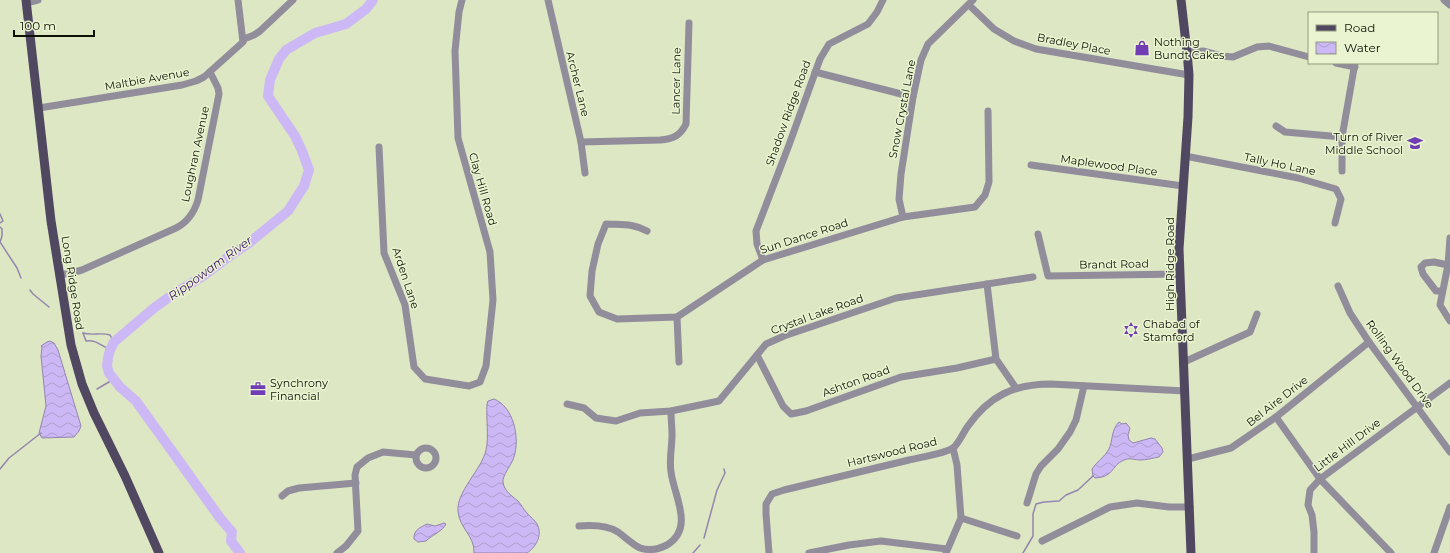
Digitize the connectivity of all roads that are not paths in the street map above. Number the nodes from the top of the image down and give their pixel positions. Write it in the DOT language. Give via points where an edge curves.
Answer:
graph roads {
  1 [pos="38,0"];
  2 [pos="238,0"];
  3 [pos="293,0"];
  4 [pos="462,0"];
  5 [pos="548,0"];
  6 [pos="883,0"];
  7 [pos="1181,0"];
  8 [pos="1444,0"];
  9 [pos="26,1"];
  10 [pos="971,2"];
  11 [pos="1450,5"];
  12 [pos="689,23"];
  13 [pos="244,39"];
  14 [pos="1187,52"];
  15 [pos="1308,56"];
  16 [pos="1355,65"];
  17 [pos="210,72"];
  18 [pos="815,72"];
  19 [pos="1189,75"];
  20 [pos="913,97"];
  21 [pos="39,108"];
  22 [pos="988,111"];
  23 [pos="1276,126"];
  24 [pos="1342,137"];
  25 [pos="581,142"];
  26 [pos="379,147"];
  27 [pos="1185,156"];
  28 [pos="1031,164"];
  29 [pos="1342,171"];
  30 [pos="585,174"];
  31 [pos="1183,186"];
  32 [pos="903,217"];
  33 [pos="1334,223"];
  34 [pos="647,231"];
  35 [pos="1038,234"];
  36 [pos="1450,238"];
  37 [pos="763,260"];
  38 [pos="1449,265"];
  39 [pos="1180,274"];
  40 [pos="59,275"];
  41 [pos="1033,277"];
  42 [pos="987,284"];
  43 [pos="1338,286"];
  44 [pos="1442,291"];
  45 [pos="1257,314"];
  46 [pos="677,317"];
  47 [pos="1450,321"];
  48 [pos="1369,342"];
  49 [pos="757,355"];
  50 [pos="996,359"];
  51 [pos="679,362"];
  52 [pos="1184,362"];
  53 [pos="480,382"];
  54 [pos="1450,383"];
  55 [pos="1084,386"];
  56 [pos="1016,388"];
  57 [pos="1185,391"];
  58 [pos="567,404"];
  59 [pos="1417,407"];
  60 [pos="671,411"];
  61 [pos="1276,417"];
  62 [pos="953,448"];
  63 [pos="1450,452"];
  64 [pos="416,455"];
  65 [pos="1188,458"];
  66 [pos="1320,478"];
  67 [pos="356,483"];
  68 [pos="282,496"];
  69 [pos="1027,503"];
  70 [pos="1190,507"];
  71 [pos="1450,507"];
  72 [pos="961,518"];
  73 [pos="579,526"];
  74 [pos="1017,536"];
  75 [pos="1042,541"];
  76 [pos="946,551"];
  77 [pos="159,553"];
  78 [pos="337,553"];
  79 [pos="769,553"];
  80 [pos="809,553"];
  81 [pos="1192,553"];
  82 [pos="1314,553"];
  83 [pos="1391,553"];
  84 [pos="1434,553"];
  1 -- 9 [label="street"];
  2 -- 13 [label="street"];
  3 -- 13 [label="street, Maltbie Avenue" via="260,31"];
  4 -- 53 [label="street, Clay Hill Road" via="455,51 458,138 490,252 493,300 486,366"];
  5 -- 25 [label="street, Archer Lane"];
  6 -- 18 [label="street, Shadow Ridge Road" via="868,24 829,44"];
  7 -- 14 [label="main road, High Ridge Road"];
  8 -- 11 [label="street"];
  9 -- 21 [label="main road, Long Ridge Road"];
  10 -- 19 [label="street, Bradley Place" via="994,29 1014,41 1036,49"];
  10 -- 20 [label="street, Snow Crystal Lane" via="928,44"];
  12 -- 25 [label="street, Lancer Lane" via="686,124 679,135 666,140"];
  13 -- 17 [label="street, Maltbie Avenue" via="239,47"];
  14 -- 15 [label="street" via="1204,51 1233,57 1257,47 1270,46"];
  14 -- 19 [label="main road, High Ridge Road"];
  16 -- 24 [label="street"];
  17 -- 21 [label="street, Maltbie Avenue" via="196,81 182,85"];
  17 -- 40 [label="street, Loughran Avenue" via="219,94 198,200 191,215 176,228 82,270"];
  18 -- 20 [label="street"];
  18 -- 37 [label="street, Shadow Ridge Road" via="756,231 757,244"];
  19 -- 27 [label="main road, High Ridge Road"];
  20 -- 32 [label="street, Snow Crystal Lane" via="901,174 899,199"];
  21 -- 40 [label="main road, Long Ridge Road"];
  22 -- 32 [label="street, Sun Dance Road" via="989,182 985,195 975,207"];
  23 -- 24 [label="street" via="1286,132"];
  24 -- 29 [label="street"];
  25 -- 30 [label="street, Archer Lane"];
  26 -- 53 [label="street, Arden Lane" via="384,253 405,305 414,367 425,379 470,386"];
  27 -- 31 [label="main road, High Ridge Road"];
  27 -- 33 [label="street, Tally Ho Lane" via="1336,188 1341,199"];
  28 -- 31 [label="street, Maplewood Place"];
  31 -- 39 [label="main road, High Ridge Road"];
  32 -- 37 [label="street, Sun Dance Road"];
  34 -- 46 [label="street" via="638,226 606,224 598,244 590,296 599,312 617,319"];
  35 -- 39 [label="street, Brandt Road" via="1048,276"];
  36 -- 38 [label="street"];
  37 -- 46 [label="street, Sun Dance Road"];
  38 -- 44 [label="street"];
  38 -- 44 [label="street" via="1434,262 1425,263 1421,267 1423,274 1436,291"];
  39 -- 52 [label="main road, High Ridge Road"];
  40 -- 77 [label="main road, Long Ridge Road" via="71,345 82,384"];
  41 -- 42 [label="street, Crystal Lake Road"];
  42 -- 49 [label="street, Crystal Lake Road" via="896,298 784,336 766,344"];
  42 -- 50 [label="street"];
  43 -- 48 [label="street, Rolling Wood Drive" via="1350,313"];
  44 -- 47 [label="street" via="1440,305"];
  45 -- 52 [label="street" via="1250,332"];
  46 -- 51 [label="street"];
  48 -- 59 [label="street, Rolling Wood Drive"];
  48 -- 61 [label="street, Bel Aire Drive"];
  49 -- 50 [label="street, Ashton Road" via="783,406 791,414 901,377"];
  49 -- 60 [label="street, Crystal Lake Road" via="719,401"];
  50 -- 56 [label="street"];
  52 -- 57 [label="main road, High Ridge Road"];
  54 -- 59 [label="street, Little Hill Drive"];
  55 -- 56 [label="street, Hartswood Road" via="1036,384"];
  55 -- 57 [label="street, Hartswood Road"];
  55 -- 69 [label="street" via="1076,420 1061,446 1036,474"];
  56 -- 62 [label="street, Hartswood Road" via="988,402"];
  57 -- 65 [label="main road, High Ridge Road"];
  58 -- 60 [label="street, Crystal Lake Road" via="584,408 596,418 616,421 640,414"];
  59 -- 63 [label="street, Rolling Wood Drive"];
  59 -- 66 [label="street, Little Hill Drive"];
  60 -- 73 [label="street" via="670,471 681,510 678,534 669,543 653,550 641,548 617,531 603,526"];
  61 -- 65 [label="street, Bel Aire Drive" via="1231,448"];
  61 -- 66 [label="street"];
  62 -- 72 [label="street"];
  62 -- 79 [label="street, Hartswood Road" via="772,494 766,504"];
  64 -- 67 [label="street" via="383,452 368,458 357,467"];
  65 -- 70 [label="main road, High Ridge Road"];
  66 -- 82 [label="street, Little Hill Drive" via="1310,490 1308,504 1312,515"];
  66 -- 83 [label="street"];
  67 -- 68 [label="street" via="299,488"];
  67 -- 78 [label="street" via="358,531"];
  70 -- 75 [label="street" via="1169,508 1137,503 1110,507"];
  70 -- 81 [label="main road, High Ridge Road"];
  71 -- 84 [label="street"];
  72 -- 74 [label="street"];
  72 -- 76 [label="street"];
  76 -- 80 [label="street" via="881,541"];
}
